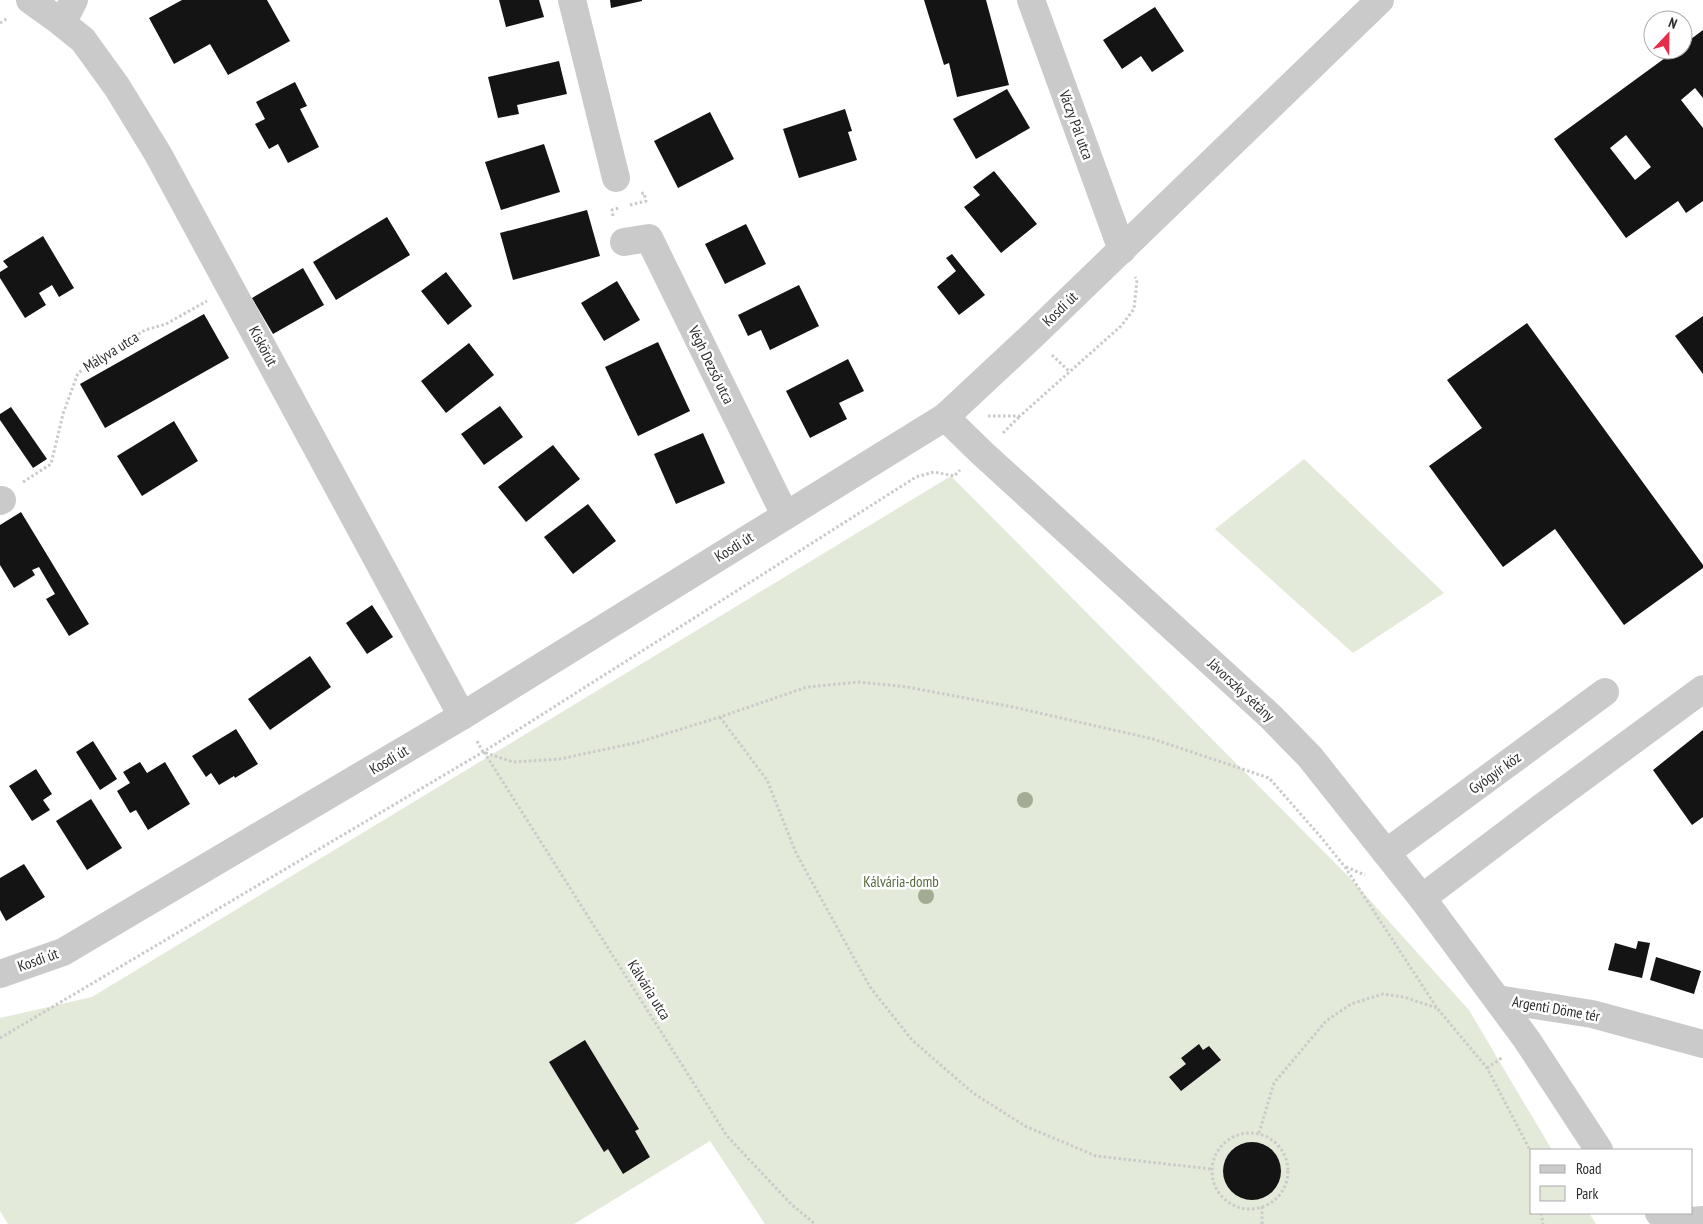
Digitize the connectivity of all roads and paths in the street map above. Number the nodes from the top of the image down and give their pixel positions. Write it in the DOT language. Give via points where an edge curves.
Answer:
graph roads {
  1 [pos="30,0"];
  2 [pos="572,0"];
  3 [pos="1031,0"];
  4 [pos="1380,0"];
  5 [pos="68,11"];
  6 [pos="616,178"];
  7 [pos="624,242"];
  8 [pos="1122,250"];
  9 [pos="231,287"];
  10 [pos="945,416"];
  11 [pos="1020,416"];
  12 [pos="982,453"];
  13 [pos="1,500"];
  14 [pos="785,515"];
  15 [pos="1703,689"];
  16 [pos="1604,692"];
  17 [pos="462,716"];
  18 [pos="720,717"];
  19 [pos="484,752"];
  20 [pos="1386,853"];
  21 [pos="1422,898"];
  22 [pos="0,974"];
  23 [pos="1497,999"];
  24 [pos="1437,1008"];
  25 [pos="0,1038"];
  26 [pos="1703,1044"];
  27 [pos="1259,1133"];
  28 [pos="1598,1149"];
  29 [pos="1530,1150"];
  30 [pos="1211,1170"];
  31 [pos="1262,1207"];
  32 [pos="1663,1214"];
  33 [pos="1703,1220"];
  34 [pos="815,1224"];
  35 [pos="1262,1224"];
  1 -- 5 [label="street, Kiskörút"];
  2 -- 6 [label="street"];
  3 -- 8 [label="street, Váczy Pál utca"];
  4 -- 8 [label="street, Kosdi út"];
  5 -- 9 [label="street, Kiskörút" via="158,154"];
  7 -- 14 [label="street, Végh Dezső utca" via="649,238"];
  8 -- 10 [label="street, Kosdi út"];
  8 -- 11 [label="path" via="1137,280 1134,309 1121,326"];
  9 -- 13 [label="path, Mályva utca" via="166,324 145,330 78,373 63,414 51,464 10,490"];
  9 -- 17 [label="street, Kiskörút"];
  10 -- 11 [label="path"];
  10 -- 12 [label="street, Jávorszky sétány"];
  10 -- 14 [label="street, Kosdi út"];
  11 -- 12 [label="path"];
  12 -- 19 [label="path" via="954,476 934,472 916,477"];
  12 -- 20 [label="street, Jávorszky sétány" via="1271,717 1310,757"];
  14 -- 17 [label="street, Kosdi út"];
  15 -- 21 [label="street"];
  16 -- 20 [label="street, Gyógyír köz"];
  17 -- 19 [label="path, Kálvária utca"];
  17 -- 22 [label="street, Kosdi út" via="63,952"];
  18 -- 19 [label="path" via="639,742 560,759 513,762"];
  18 -- 24 [label="path" via="807,687 858,682 907,687 1153,738 1269,778 1345,867"];
  18 -- 30 [label="path" via="767,780 796,853 870,987 912,1040 974,1093 1025,1126 1096,1156"];
  19 -- 25 [label="path"];
  19 -- 34 [label="path, Kálvária utca" via="727,1136 791,1204"];
  20 -- 21 [label="street, Jávorszky sétány"];
  21 -- 23 [label="street, Jávorszky sétány"];
  23 -- 26 [label="street, Argenti Döme tér" via="1592,1014"];
  23 -- 28 [label="street, Argenti Döme tér"];
  24 -- 27 [label="path" via="1383,994 1351,1004 1326,1022 1274,1083"];
  24 -- 29 [label="path" via="1487,1068"];
  27 -- 30 [label="path" via="1245,1132 1232,1136 1214,1156"];
  27 -- 31 [label="path" via="1274,1140 1284,1153 1288,1169 1286,1185 1276,1199"];
  30 -- 31 [label="path" via="1218,1192 1227,1202 1250,1209"];
  31 -- 35 [label="path"];
  32 -- 33 [label="street" via="1692,1221"];
}
